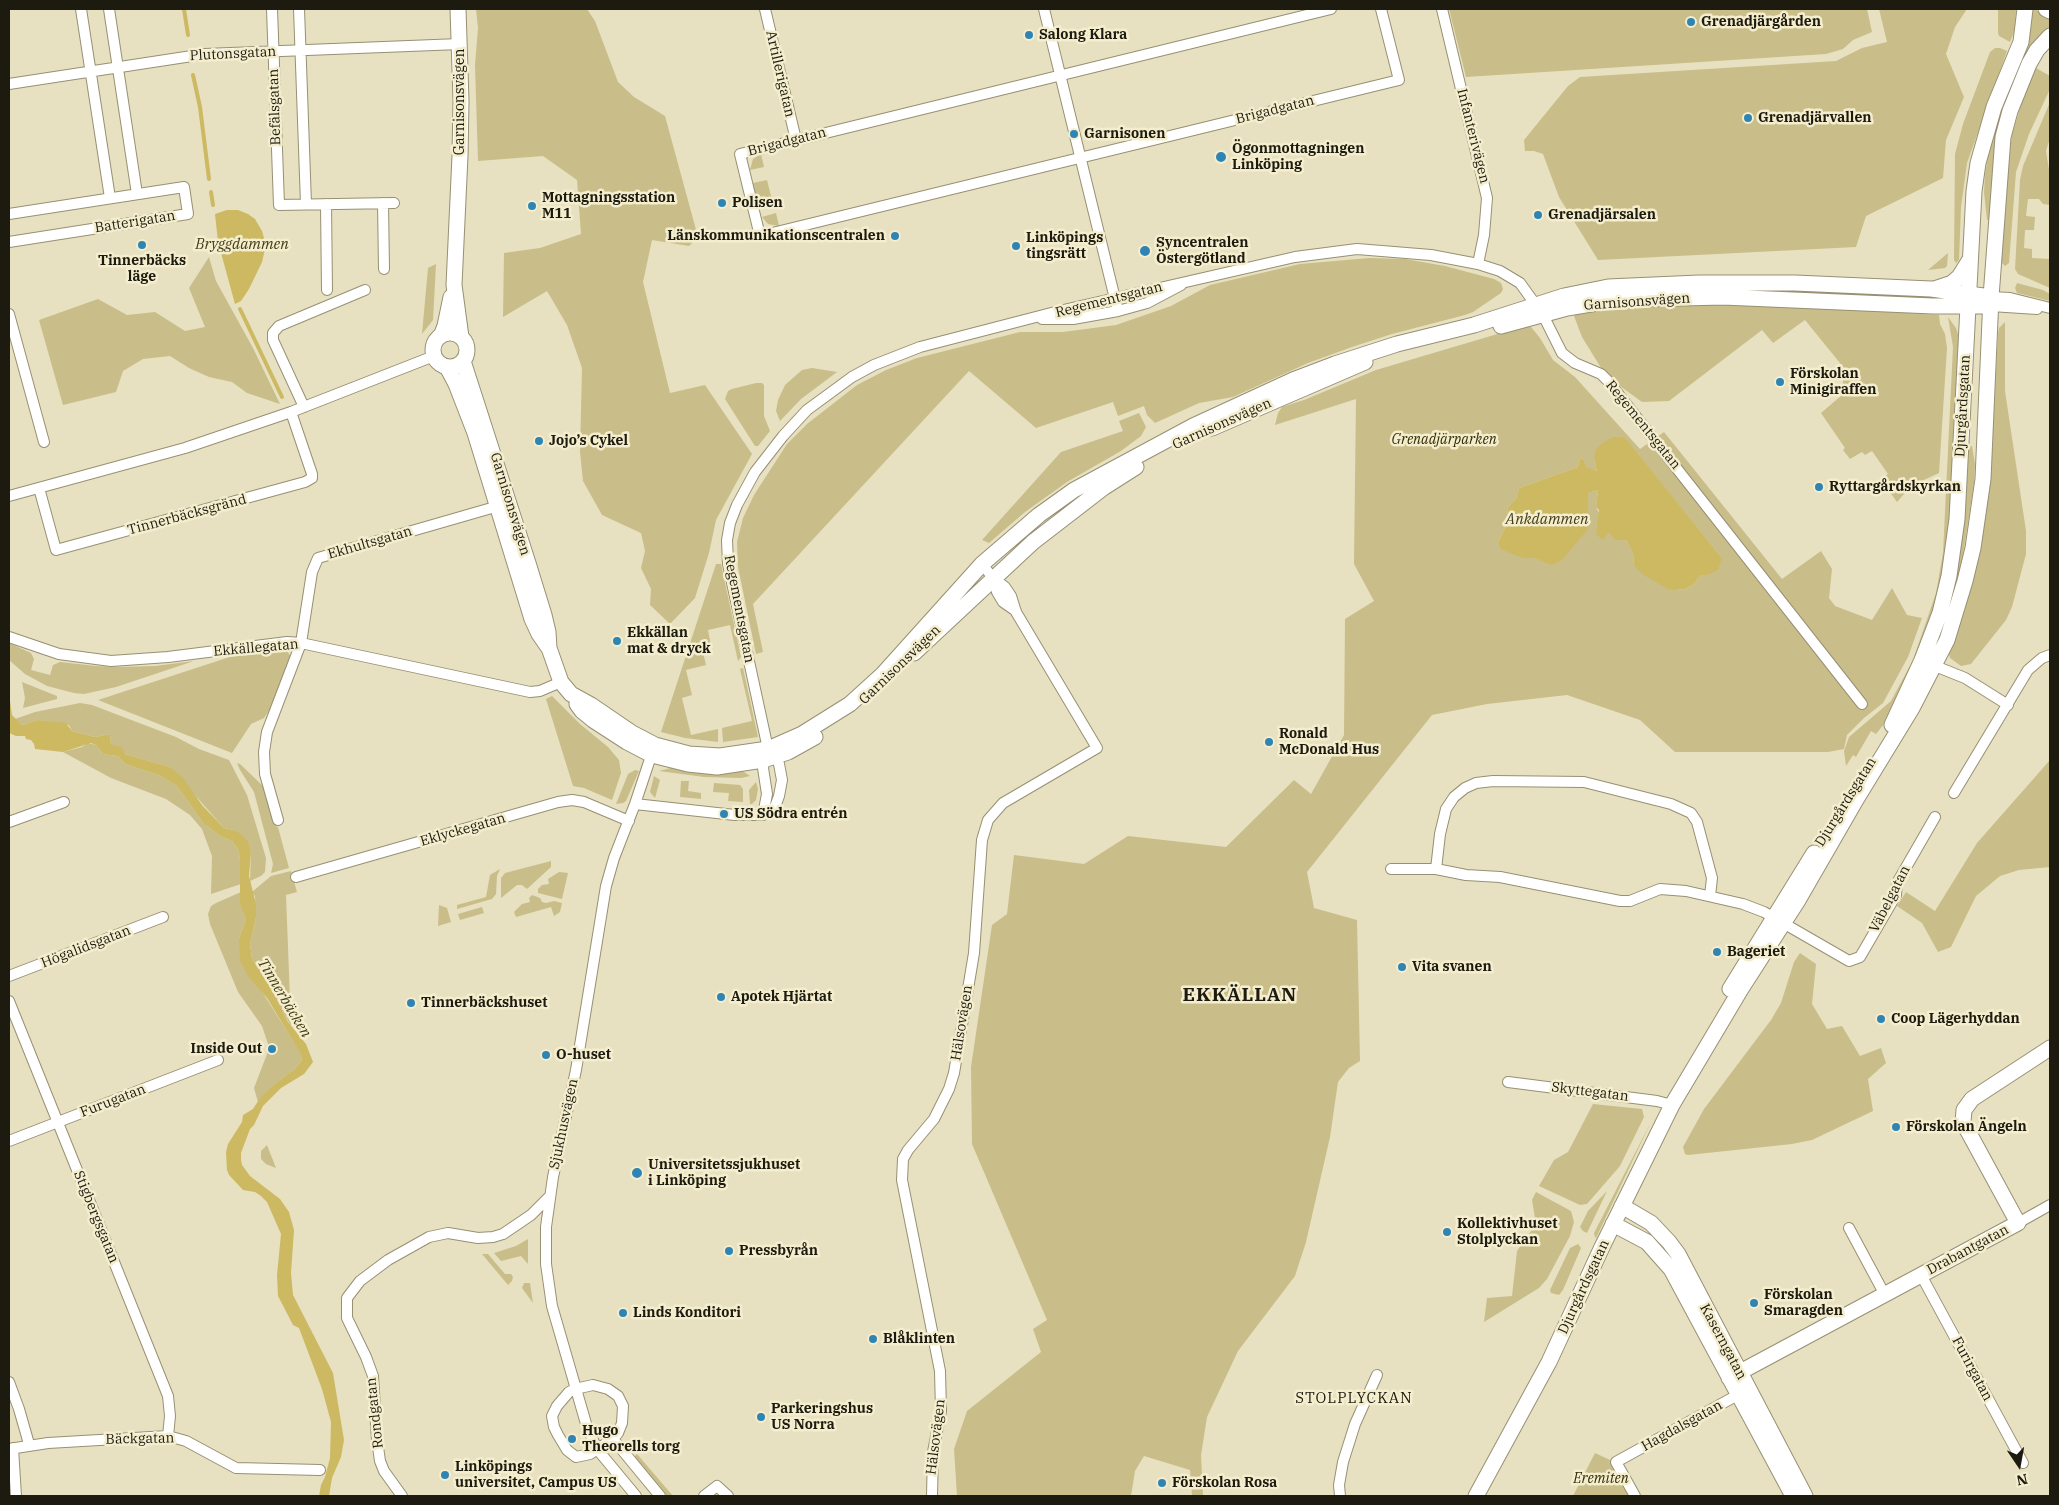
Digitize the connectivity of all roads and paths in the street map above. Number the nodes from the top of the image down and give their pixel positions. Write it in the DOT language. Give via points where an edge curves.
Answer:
graph roads {
  1 [pos="81,9"];
  2 [pos="110,9"];
  3 [pos="272,9"];
  4 [pos="299,9"];
  5 [pos="458,9"];
  6 [pos="765,9"];
  7 [pos="1044,9"];
  8 [pos="1331,9"];
  9 [pos="1381,9"];
  10 [pos="1442,9"];
  11 [pos="2025,9"];
  12 [pos="2046,9"];
  13 [pos="2050,11"];
  14 [pos="2050,36"];
  15 [pos="460,44"];
  16 [pos="301,50"];
  17 [pos="273,52"];
  18 [pos="118,67"];
  19 [pos="91,71"];
  20 [pos="1061,75"];
  21 [pos="9,84"];
  22 [pos="796,140"];
  23 [pos="1080,158"];
  24 [pos="137,194"];
  25 [pos="110,198"];
  26 [pos="306,204"];
  27 [pos="326,204"];
  28 [pos="9,214"];
  29 [pos="9,242"];
  30 [pos="1971,257"];
  31 [pos="1478,264"];
  32 [pos="384,269"];
  33 [pos="1186,282"];
  34 [pos="454,285"];
  35 [pos="1931,289"];
  36 [pos="328,290"];
  37 [pos="365,290"];
  38 [pos="1115,299"];
  39 [pos="1969,300"];
  40 [pos="1991,301"];
  41 [pos="1933,306"];
  42 [pos="2050,309"];
  43 [pos="1118,310"];
  44 [pos="1540,310"];
  45 [pos="9,314"];
  46 [pos="1032,319"];
  47 [pos="441,336"];
  48 [pos="461,337"];
  49 [pos="1967,342"];
  50 [pos="434,356"];
  51 [pos="463,361"];
  52 [pos="447,367"];
  53 [pos="304,407"];
  54 [pos="291,412"];
  55 [pos="44,442"];
  56 [pos="39,488"];
  57 [pos="9,496"];
  58 [pos="503,505"];
  59 [pos="982,564"];
  60 [pos="993,578"];
  61 [pos="9,637"];
  62 [pos="301,643"];
  63 [pos="2050,655"];
  64 [pos="1929,663"];
  65 [pos="561,682"];
  66 [pos="1862,704"];
  67 [pos="2008,705"];
  68 [pos="653,750"];
  69 [pos="769,755"];
  70 [pos="1954,793"];
  71 [pos="64,802"];
  72 [pos="635,804"];
  73 [pos="763,815"];
  74 [pos="1935,817"];
  75 [pos="278,820"];
  76 [pos="629,821"];
  77 [pos="9,822"];
  78 [pos="1391,869"];
  79 [pos="1436,869"];
  80 [pos="296,877"];
  81 [pos="1710,896"];
  82 [pos="163,917"];
  83 [pos="1779,920"];
  84 [pos="9,976"];
  85 [pos="9,1001"];
  86 [pos="2050,1048"];
  87 [pos="218,1060"];
  88 [pos="1508,1082"];
  89 [pos="1672,1105"];
  90 [pos="58,1122"];
  91 [pos="9,1142"];
  92 [pos="549,1197"];
  93 [pos="2050,1205"];
  94 [pos="1622,1206"];
  95 [pos="2018,1223"];
  96 [pos="1613,1224"];
  97 [pos="1849,1228"];
  98 [pos="1921,1275"];
  99 [pos="1885,1295"];
  100 [pos="1376,1375"];
  101 [pos="1734,1376"];
  102 [pos="9,1382"];
  103 [pos="575,1389"];
  104 [pos="1743,1392"];
  105 [pos="168,1436"];
  106 [pos="613,1439"];
  107 [pos="29,1444"];
  108 [pos="11,1448"];
  109 [pos="597,1449"];
  110 [pos="2023,1463"];
  111 [pos="320,1470"];
  112 [pos="16,1496"];
  113 [pos="402,1496"];
  114 [pos="636,1496"];
  115 [pos="660,1496"];
  116 [pos="704,1496"];
  117 [pos="728,1496"];
  118 [pos="932,1496"];
  119 [pos="1340,1496"];
  120 [pos="1476,1496"];
  121 [pos="1635,1496"];
  122 [pos="1793,1496"];
  123 [pos="1805,1496"];
  1 -- 19 [label="street, Batterigatan"];
  2 -- 18 [label="street, Batterigatan"];
  3 -- 17 [label="street, Befälsgatan"];
  4 -- 16 [label="street, Befälsgatan"];
  5 -- 15 [label="street, Garnisonsvägen"];
  6 -- 22 [label="street, Artillerigatan"];
  7 -- 20 [label="street"];
  8 -- 20 [label="street, Brigadgatan"];
  9 -- 23 [label="street, Brigadgatan" via="1399,80"];
  10 -- 31 [label="street, Infanterivägen" via="1487,198"];
  11 -- 30 [label="street, Djurgårdsgatan" via="2020,42 1994,108 1978,163"];
  12 -- 13 [label="street"];
  14 -- 40 [label="street, Djurgårdsgatan" via="2029,64 2003,137"];
  15 -- 16 [label="street, Plutonsgatan"];
  15 -- 34 [label="street, Garnisonsvägen" via="460,156"];
  16 -- 17 [label="street, Plutonsgatan"];
  16 -- 26 [label="street, Befälsgatan"];
  17 -- 18 [label="street, Plutonsgatan" via="205,54"];
  17 -- 26 [label="street, Befälsgatan" via="279,205"];
  18 -- 19 [label="street, Plutonsgatan"];
  18 -- 24 [label="street, Batterigatan"];
  19 -- 21 [label="street, Plutonsgatan"];
  19 -- 25 [label="street, Batterigatan"];
  20 -- 22 [label="street, Brigadgatan"];
  20 -- 23 [label="street"];
  22 -- 23 [label="street, Brigadgatan" via="740,154 760,236"];
  23 -- 38 [label="street"];
  24 -- 25 [label="street, Batterigatan"];
  24 -- 29 [label="street, Batterigatan" via="184,187 188,214"];
  25 -- 28 [label="street, Batterigatan"];
  26 -- 27 [label="street"];
  27 -- 32 [label="street" via="389,203"];
  27 -- 36 [label="street"];
  30 -- 35 [label="street" via="1952,284"];
  30 -- 39 [label="street, Djurgårdsgatan"];
  31 -- 33 [label="street, Regementsgatan" via="1431,255 1357,249 1295,256"];
  31 -- 44 [label="street, Regementsgatan" via="1500,271 1520,283"];
  33 -- 38 [label="street, Regementsgatan"];
  33 -- 43 [label="street, Regementsgatan" via="1147,303"];
  34 -- 47 [label="street, Garnisonsvägen"];
  34 -- 48 [label="street, Garnisonsvägen"];
  35 -- 39 [label="street, Garnisonsvägen"];
  35 -- 44 [label="street, Garnisonsvägen" via="1795,283 1654,284 1590,290"];
  37 -- 53 [label="street" via="274,330 273,340"];
  38 -- 43 [label="street"];
  38 -- 46 [label="street, Regementsgatan"];
  39 -- 40 [label="street, Garnisonsvägen"];
  39 -- 41 [label="street, Garnisonsvägen"];
  39 -- 49 [label="street, Djurgårdsgatan"];
  40 -- 42 [label="street" via="2010,298"];
  40 -- 64 [label="street, Djurgårdsgatan" via="1983,479 1973,548 1956,613"];
  41 -- 44 [label="street, Garnisonsvägen" via="1723,297 1609,301"];
  41 -- 49 [label="street" via="1958,319"];
  43 -- 46 [label="street, Regementsgatan" via="1073,319"];
  44 -- 59 [label="street, Garnisonsvägen" via="1369,352 1230,408 1074,490 1038,515"];
  44 -- 60 [label="street, Garnisonsvägen" via="1368,361 1187,439 1103,488 1033,542"];
  44 -- 66 [label="street, Regementsgatan" via="1562,353 1608,381"];
  45 -- 55 [label="street"];
  46 -- 69 [label="street, Regementsgatan" via="920,347 860,373 807,410 755,472 730,523 727,551"];
  47 -- 48 [label="street" via="453,333"];
  47 -- 50 [label="street" via="434,345"];
  48 -- 51 [label="street" via="467,348"];
  49 -- 64 [label="street, Djurgårdsgatan" via="1957,519"];
  50 -- 52 [label="street"];
  50 -- 53 [label="street"];
  51 -- 52 [label="street"];
  51 -- 58 [label="street, Garnisonsvägen"];
  52 -- 58 [label="street, Garnisonsvägen"];
  53 -- 54 [label="street"];
  54 -- 56 [label="street" via="185,448"];
  54 -- 56 [label="street, Tinnerbäcksgränd" via="312,474 312,478 305,482 56,550"];
  56 -- 57 [label="street"];
  58 -- 62 [label="street, Ekhultsgatan" via="318,558 312,572"];
  58 -- 65 [label="street, Garnisonsvägen" via="532,619 549,648"];
  59 -- 60 [label="street, Hälsovägen"];
  59 -- 69 [label="street, Garnisonsvägen" via="864,692"];
  60 -- 69 [label="street, Garnisonsvägen" via="854,709 824,732"];
  60 -- 118 [label="street, Hälsovägen" via="1003,602 1016,612 1097,748 1003,803 988,820 982,840 974,953 954,1074 934,1119 903,1160 902,1180 940,1371 941,1411 933,1452"];
  61 -- 62 [label="street, Ekkällegatan" via="59,654 111,661"];
  62 -- 65 [label="street, Ekkällegatan" via="530,692"];
  62 -- 75 [label="street, Ekhultsgatan" via="267,732 264,752 266,779"];
  63 -- 67 [label="street" via="2028,670"];
  64 -- 67 [label="street" via="1965,678"];
  64 -- 83 [label="street, Djurgårdsgatan"];
  65 -- 68 [label="street, Garnisonsvägen" via="571,694"];
  67 -- 70 [label="street"];
  68 -- 69 [label="street, Garnisonsvägen" via="704,756"];
  68 -- 72 [label="street, Sjukhusvägen"];
  69 -- 73 [label="street"];
  69 -- 73 [label="street" via="782,780 775,807"];
  71 -- 77 [label="street"];
  72 -- 73 [label="street"];
  72 -- 76 [label="street, Sjukhusvägen"];
  74 -- 83 [label="street, Väbelgatan" via="1897,883 1893,900 1857,959 1845,960"];
  76 -- 80 [label="street, Eklyckegatan" via="584,802 558,802"];
  76 -- 92 [label="street, Sjukhusvägen" via="606,886 576,1070"];
  78 -- 79 [label="street"];
  79 -- 81 [label="street" via="1500,877 1620,901 1630,901 1660,889"];
  79 -- 81 [label="street" via="1446,809 1465,788 1493,781 1584,782 1671,804 1691,814 1712,878"];
  81 -- 83 [label="street" via="1748,906"];
  82 -- 84 [label="street, Högalidsgatan"];
  83 -- 89 [label="street, Djurgårdsgatan" via="1719,1006"];
  85 -- 90 [label="street, Stigbergsgatan"];
  86 -- 95 [label="street" via="1972,1099 1964,1110 1963,1122"];
  87 -- 90 [label="street, Furugatan"];
  88 -- 89 [label="street, Skyttegatan"];
  89 -- 94 [label="street, Djurgårdsgatan"];
  90 -- 91 [label="street, Furugatan"];
  90 -- 105 [label="street, Stigbergsgatan" via="168,1396"];
  92 -- 103 [label="street, Sjukhusvägen" via="546,1227 548,1284"];
  92 -- 113 [label="street, Rondgatan" via="531,1215 503,1234 478,1238 448,1233 430,1237 388,1260 360,1281 347,1298 347,1318 373,1376 380,1460"];
  93 -- 95 [label="street, Drabantgatan"];
  94 -- 96 [label="street, Djurgårdsgatan"];
  94 -- 101 [label="street, Kaserngatan" via="1645,1218 1678,1254"];
  95 -- 98 [label="street, Drabantgatan"];
  96 -- 101 [label="street, Kaserngatan" via="1657,1251"];
  96 -- 120 [label="street, Djurgårdsgatan" via="1547,1368"];
  97 -- 99 [label="street"];
  98 -- 99 [label="street, Drabantgatan"];
  98 -- 110 [label="street, Furirgatan"];
  99 -- 101 [label="street, Drabantgatan"];
  100 -- 119 [label="street" via="1345,1455"];
  101 -- 104 [label="street, Kaserngatan"];
  102 -- 107 [label="street"];
  103 -- 106 [label="street" via="601,1386 618,1396 623,1413 618,1433"];
  103 -- 109 [label="street, Sjukhusvägen"];
  103 -- 109 [label="street" via="553,1411 554,1427 567,1450 576,1457"];
  104 -- 121 [label="street, Hagdalsgatan" via="1616,1462"];
  104 -- 122 [label="street, Kaserngatan"];
  104 -- 123 [label="street, Kaserngatan"];
  105 -- 107 [label="street, Bäckgatan"];
  105 -- 111 [label="street, Bäckgatan" via="186,1441 236,1468"];
  106 -- 109 [label="street"];
  106 -- 115 [label="street"];
  107 -- 108 [label="street, Bäckgatan"];
  108 -- 112 [label="street"];
  109 -- 114 [label="street, Sjukhusvägen"];
  116 -- 117 [label="street" via="717,1486"];
}
